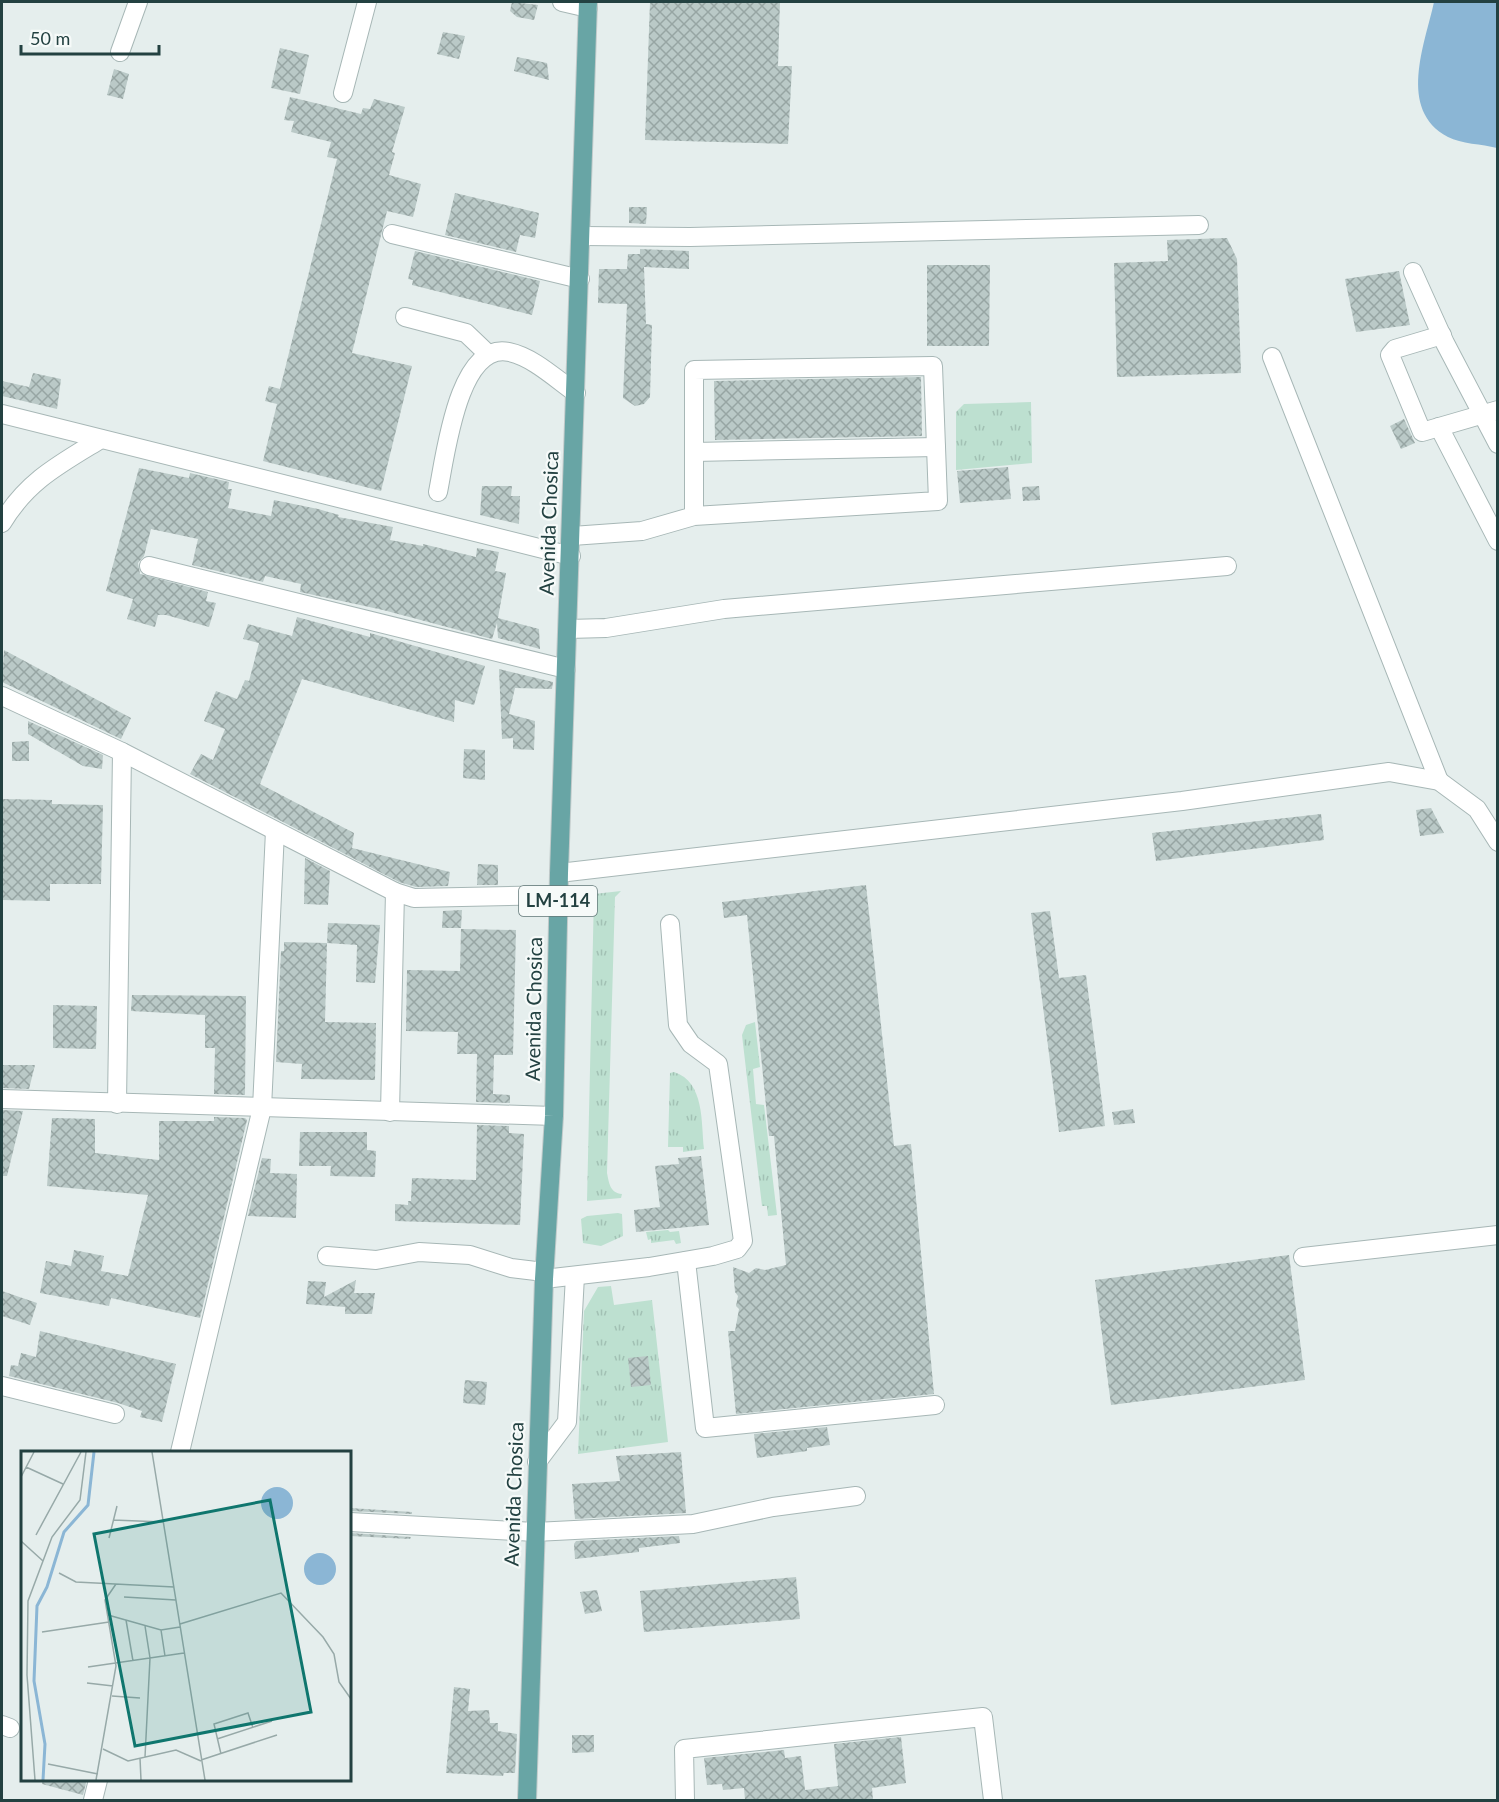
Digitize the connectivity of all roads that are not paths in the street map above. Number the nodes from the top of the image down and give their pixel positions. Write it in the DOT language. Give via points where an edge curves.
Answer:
graph roads {
  1 [pos="138,2"];
  2 [pos="367,2"];
  3 [pos="562,2"];
  4 [pos="588,4"];
  5 [pos="120,52"];
  6 [pos="343,93"];
  7 [pos="1199,225"];
  8 [pos="392,234"];
  9 [pos="582,236"];
  10 [pos="1413,272"];
  11 [pos="580,279"];
  12 [pos="405,317"];
  13 [pos="1442,335"];
  14 [pos="488,354"];
  15 [pos="1272,357"];
  16 [pos="576,393"];
  17 [pos="1490,412"];
  18 [pos="2,414"];
  19 [pos="1439,427"];
  20 [pos="101,439"];
  21 [pos="1497,444"];
  22 [pos="936,447"];
  23 [pos="694,452"];
  24 [pos="438,492"];
  25 [pos="694,516"];
  26 [pos="2,524"];
  27 [pos="572,536"];
  28 [pos="1497,537"];
  29 [pos="571,556"];
  30 [pos="149,566"];
  31 [pos="1227,566"];
  32 [pos="568,629"];
  33 [pos="566,669"];
  34 [pos="2,696"];
  35 [pos="122,752"];
  36 [pos="1438,782"];
  37 [pos="275,831"];
  38 [pos="1497,842"];
  39 [pos="559,873"];
  40 [pos="395,892"];
  41 [pos="559,895"];
  42 [pos="670,924"];
  43 [pos="2,1099"];
  44 [pos="117,1104"];
  45 [pos="262,1108"];
  46 [pos="390,1112"];
  47 [pos="554,1116"];
  48 [pos="1497,1235"];
  49 [pos="327,1256"];
  50 [pos="1303,1257"];
  51 [pos="686,1261"];
  52 [pos="544,1276"];
  53 [pos="575,1276"];
  54 [pos="2,1386"];
  55 [pos="935,1405"];
  56 [pos="116,1414"];
  57 [pos="180,1451"];
  58 [pos="537,1462"];
  59 [pos="856,1496"];
  60 [pos="351,1522"];
  61 [pos="535,1532"];
  62 [pos="98,1781"];
  63 [pos="93,1800"];
  64 [pos="527,1800"];
  65 [pos="685,1800"];
  66 [pos="993,1800"];
  1 -- 5 [label="street"];
  2 -- 6 [label="street"];
  3 -- 4 [label="street"];
  4 -- 9 [label="main road, Avenida Chosica / LM-114"];
  7 -- 9 [label="street"];
  8 -- 11 [label="street"];
  9 -- 11 [label="main road, Avenida Chosica / LM-114"];
  10 -- 13 [label="street"];
  11 -- 16 [label="main road, Avenida Chosica / LM-114"];
  12 -- 14 [label="street" via="466,333"];
  13 -- 17 [label="street"];
  13 -- 19 [label="street" via="1395,349 1390,355 1422,432"];
  14 -- 16 [label="street" via="519,355"];
  14 -- 24 [label="street" via="464,383"];
  15 -- 36 [label="street"];
  16 -- 27 [label="main road, Avenida Chosica / LM-114"];
  17 -- 19 [label="street"];
  17 -- 21 [label="street"];
  18 -- 20 [label="street"];
  19 -- 28 [label="street"];
  20 -- 26 [label="street" via="37,479 15,501"];
  20 -- 29 [label="street"];
  22 -- 23 [label="street"];
  22 -- 23 [label="street" via="933,366 694,370"];
  22 -- 25 [label="street" via="938,501"];
  23 -- 25 [label="street"];
  25 -- 27 [label="street" via="642,531"];
  27 -- 29 [label="main road, Avenida Chosica / LM-114"];
  29 -- 32 [label="main road, Avenida Chosica / LM-114"];
  30 -- 33 [label="street"];
  31 -- 32 [label="street" via="724,609 606,628"];
  32 -- 33 [label="main road, Avenida Chosica / LM-114"];
  33 -- 39 [label="main road, Avenida Chosica / LM-114"];
  34 -- 35 [label="street"];
  35 -- 37 [label="street"];
  35 -- 44 [label="street"];
  36 -- 38 [label="street" via="1477,809"];
  36 -- 39 [label="street" via="1389,772 1182,801"];
  37 -- 40 [label="street"];
  37 -- 45 [label="street"];
  39 -- 41 [label="main road, Avenida Chosica / LM-114"];
  40 -- 41 [label="street" via="414,898"];
  40 -- 46 [label="street"];
  41 -- 47 [label="main road, Avenida Chosica / LM-114"];
  42 -- 51 [label="street" via="678,1025 691,1044 718,1064 742,1241 729,1253"];
  43 -- 44 [label="street"];
  44 -- 45 [label="street"];
  45 -- 46 [label="street"];
  45 -- 57 [label="street"];
  46 -- 47 [label="street"];
  47 -- 52 [label="main road, Avenida Chosica / LM-114"];
  48 -- 50 [label="street"];
  49 -- 52 [label="street" via="376,1260 419,1252 470,1254"];
  51 -- 53 [label="street"];
  51 -- 55 [label="street" via="705,1428"];
  52 -- 53 [label="street"];
  52 -- 58 [label="main road, Avenida Chosica / LM-114"];
  53 -- 58 [label="street" via="567,1422"];
  54 -- 56 [label="street"];
  58 -- 61 [label="main road, Avenida Chosica / LM-114"];
  59 -- 61 [label="street" via="773,1507 693,1524"];
  60 -- 61 [label="street"];
  61 -- 64 [label="main road, Avenida Chosica / LM-114"];
  62 -- 63 [label="street"];
  65 -- 66 [label="street" via="684,1749 983,1716"];
}
